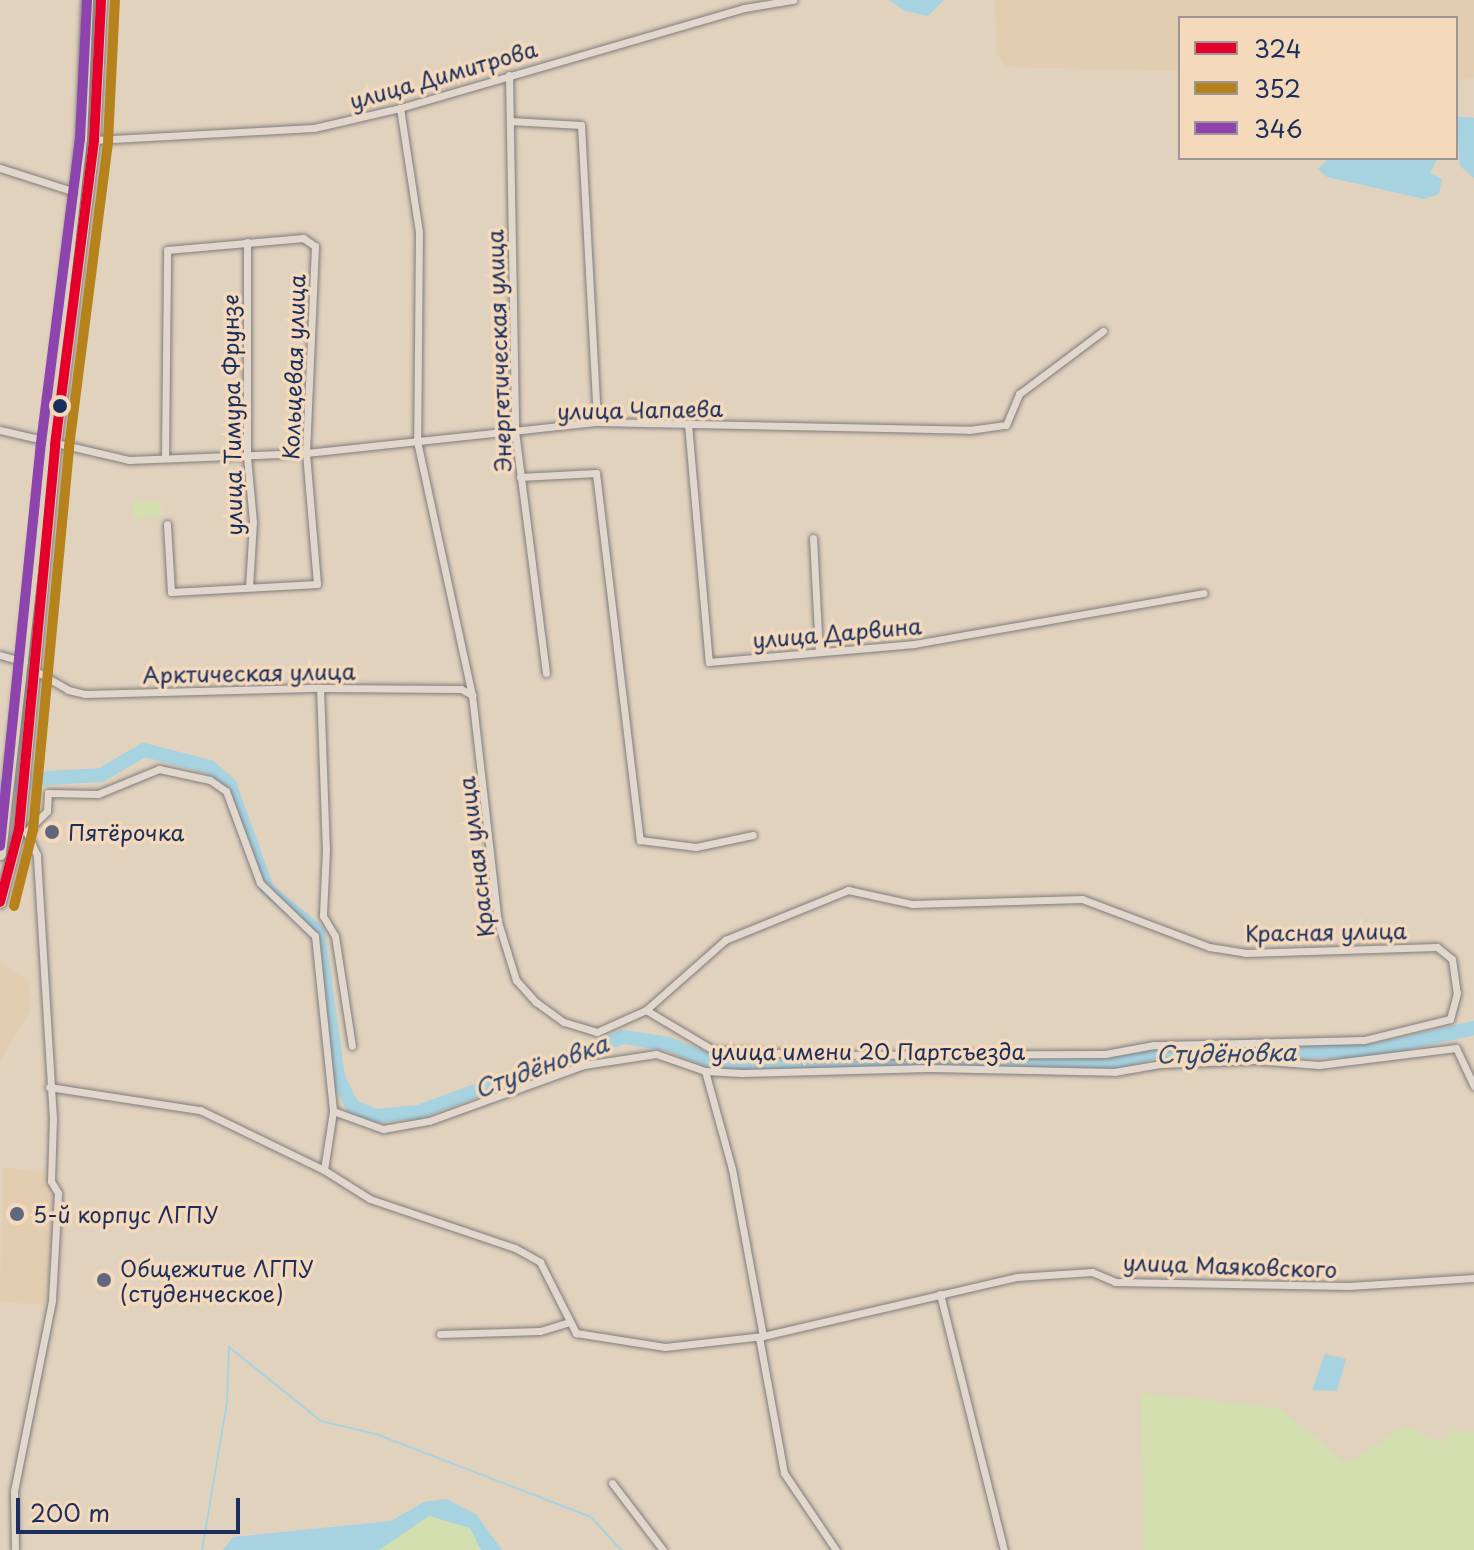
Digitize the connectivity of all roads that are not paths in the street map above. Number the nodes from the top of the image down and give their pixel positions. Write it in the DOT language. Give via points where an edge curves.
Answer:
graph roads {
  1 [pos="87,0"];
  2 [pos="101,0"];
  3 [pos="793,0"];
  4 [pos="509,75"];
  5 [pos="400,108"];
  6 [pos="510,121"];
  7 [pos="94,140"];
  8 [pos="0,168"];
  9 [pos="75,192"];
  10 [pos="247,242"];
  11 [pos="1103,331"];
  12 [pos="597,422"];
  13 [pos="688,424"];
  14 [pos="0,430"];
  15 [pos="515,431"];
  16 [pos="417,441"];
  17 [pos="49,444"];
  18 [pos="306,453"];
  19 [pos="165,457"];
  20 [pos="247,457"];
  21 [pos="520,477"];
  22 [pos="167,524"];
  23 [pos="813,538"];
  24 [pos="249,587"];
  25 [pos="1204,593"];
  26 [pos="33,647"];
  27 [pos="19,652"];
  28 [pos="819,652"];
  29 [pos="0,655"];
  30 [pos="31,667"];
  31 [pos="546,673"];
  32 [pos="22,687"];
  33 [pos="320,688"];
  34 [pos="472,695"];
  35 [pos="22,826"];
  36 [pos="753,835"];
  37 [pos="0,854"];
  38 [pos="0,902"];
  39 [pos="1452,959"];
  40 [pos="646,1010"];
  41 [pos="352,1046"];
  42 [pos="705,1071"];
  43 [pos="1474,1086"];
  44 [pos="49,1087"];
  45 [pos="333,1111"];
  46 [pos="324,1170"];
  47 [pos="1474,1278"];
  48 [pos="940,1294"];
  49 [pos="567,1323"];
  50 [pos="440,1334"];
  51 [pos="761,1336"];
  52 [pos="612,1483"];
  53 [pos="15,1550"];
  54 [pos="663,1550"];
  55 [pos="836,1550"];
  56 [pos="1004,1550"];
  1 -- 9 [label="main road"];
  2 -- 7 [label="main road"];
  3 -- 4 [label="street, улица Димитрова" via="744,8"];
  4 -- 5 [label="street, улица Димитрова"];
  4 -- 6 [label="street, Энергетическая улица"];
  5 -- 7 [label="street, улица Димитрова" via="314,128"];
  5 -- 16 [label="street, Красная улица" via="419,232"];
  6 -- 12 [label="street" via="581,125"];
  6 -- 15 [label="street, Энергетическая улица"];
  7 -- 17 [label="main road"];
  8 -- 9 [label="street"];
  9 -- 17 [label="main road"];
  10 -- 18 [label="street, Кольцевая улица" via="303,238 315,246"];
  10 -- 19 [label="street, Кольцевая улица" via="167,250"];
  10 -- 20 [label="street, улица Тимура Фрунзе"];
  11 -- 13 [label="street, улица Чапаева" via="1019,394 1006,425 969,430"];
  12 -- 13 [label="street, улица Чапаева"];
  12 -- 15 [label="street, улица Чапаева"];
  13 -- 28 [label="street, улица Дарвина" via="709,662"];
  14 -- 17 [label="street, улица Чапаева"];
  15 -- 16 [label="street, улица Чапаева"];
  15 -- 21 [label="street, Энергетическая улица"];
  16 -- 18 [label="street, улица Чапаева"];
  16 -- 34 [label="street, Красная улица"];
  17 -- 19 [label="street, улица Чапаева" via="129,460"];
  17 -- 26 [label="main road"];
  17 -- 27 [label="main road"];
  18 -- 20 [label="street, улица Чапаева"];
  18 -- 24 [label="street, Кольцевая улица" via="317,584"];
  19 -- 20 [label="street, улица Чапаева"];
  20 -- 24 [label="street, улица Тимура Фрунзе" via="253,522"];
  21 -- 31 [label="street, Энергетическая улица"];
  21 -- 36 [label="street" via="596,473 640,840 696,847"];
  22 -- 24 [label="street, Кольцевая улица" via="171,592"];
  23 -- 28 [label="street"];
  25 -- 28 [label="street, улица Дарвина" via="914,644"];
  26 -- 27 [label="main road"];
  26 -- 30 [label="main road"];
  27 -- 29 [label="street"];
  27 -- 30 [label="street, Арктическая улица"];
  27 -- 32 [label="main road"];
  30 -- 32 [label="main road"];
  30 -- 33 [label="street, Арктическая улица" via="68,690 85,694"];
  32 -- 35 [label="main road"];
  32 -- 37 [label="main road"];
  33 -- 34 [label="street, Арктическая улица" via="461,689"];
  33 -- 41 [label="street" via="323,916 335,936"];
  34 -- 40 [label="street, Красная улица" via="498,922 516,980 549,1013 587,1032"];
  35 -- 38 [label="main road"];
  35 -- 44 [label="street" via="37,855"];
  35 -- 45 [label="street" via="47,811 48,793 98,794 159,769 210,780 226,791 260,883 315,936"];
  39 -- 40 [label="street, Красная улица" via="1437,947 1245,953 1209,947 1082,899 912,904 848,890 725,940"];
  39 -- 40 [label="street, улица имени 20 Партсъезда" via="1457,993 1450,1019 1364,1040 1154,1045 1105,1054 820,1055 713,1050"];
  42 -- 43 [label="street, улица имени 20 Партсъезда" via="1114,1072 1255,1060 1319,1065 1456,1048"];
  42 -- 45 [label="street, улица имени 20 Партсъезда" via="656,1054 584,1065 406,1127 383,1129"];
  42 -- 51 [label="street" via="732,1169"];
  44 -- 46 [label="street" via="200,1110"];
  44 -- 53 [label="street" via="51,1181 58,1193 52,1300 14,1491"];
  45 -- 46 [label="street"];
  46 -- 49 [label="street" via="370,1199 515,1248 540,1262"];
  47 -- 48 [label="street, улица Маяковского" via="1333,1286 1115,1282 1092,1272 1017,1277"];
  48 -- 51 [label="street, улица Маяковского"];
  48 -- 56 [label="street"];
  49 -- 50 [label="street" via="540,1331"];
  49 -- 51 [label="street, улица Маяковского" via="576,1333 665,1347"];
  51 -- 55 [label="street" via="784,1473"];
  52 -- 54 [label="street"];
}
